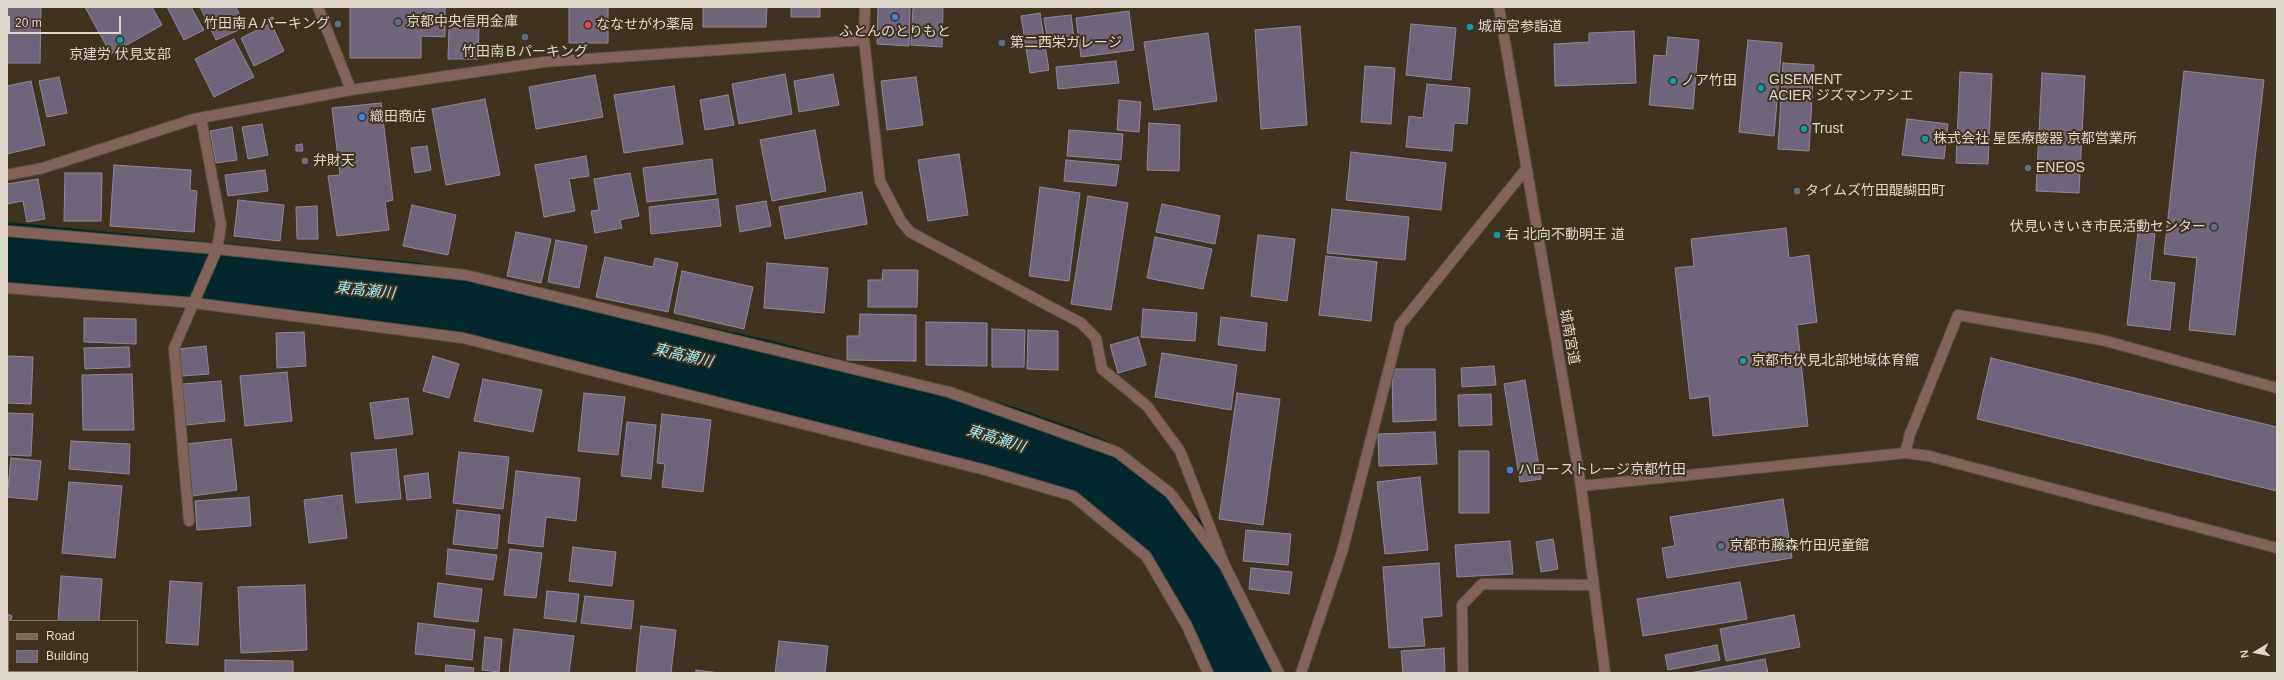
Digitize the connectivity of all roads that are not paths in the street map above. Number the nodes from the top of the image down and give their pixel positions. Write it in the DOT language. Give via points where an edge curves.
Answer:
graph roads {
  1 [pos="318,7"];
  2 [pos="865,7"];
  3 [pos="1499,7"];
  4 [pos="864,40"];
  5 [pos="351,90"];
  6 [pos="201,118"];
  7 [pos="1526,169"];
  8 [pos="7,174"];
  9 [pos="7,232"];
  10 [pos="217,249"];
  11 [pos="7,288"];
  12 [pos="194,303"];
  13 [pos="2277,388"];
  14 [pos="1905,453"];
  15 [pos="1581,486"];
  16 [pos="189,521"];
  17 [pos="2277,548"];
  18 [pos="1225,566"];
  19 [pos="1592,585"];
  20 [pos="1208,673"];
  21 [pos="1279,673"];
  22 [pos="1301,673"];
  23 [pos="1463,673"];
  24 [pos="1605,673"];
  1 -- 5 [label="street"];
  2 -- 4 [label="street"];
  3 -- 7 [label="street, 城南宮道"];
  4 -- 5 [label="street" via="544,62"];
  4 -- 18 [label="street" via="880,181 901,221 910,232 1081,323 1096,338 1102,369 1147,406 1180,451"];
  5 -- 6 [label="street"];
  6 -- 8 [label="street" via="43,168"];
  6 -- 10 [label="street" via="221,225"];
  7 -- 15 [label="street, 城南宮道"];
  7 -- 22 [label="street" via="1400,325 1342,552"];
  9 -- 10 [label="street"];
  10 -- 12 [label="street"];
  10 -- 18 [label="street" via="466,275 950,392 1116,452 1170,492"];
  11 -- 12 [label="street"];
  12 -- 16 [label="street" via="174,348"];
  12 -- 20 [label="street" via="463,338 985,470 1073,496 1146,556 1187,626"];
  13 -- 14 [label="street" via="2102,340 1958,315 1910,434"];
  14 -- 15 [label="street"];
  14 -- 17 [label="street" via="1929,456"];
  15 -- 19 [label="street, 城南宮道"];
  18 -- 21 [label="street"];
  19 -- 23 [label="street" via="1482,584 1462,605"];
  19 -- 24 [label="street, 城南宮道"];
}
